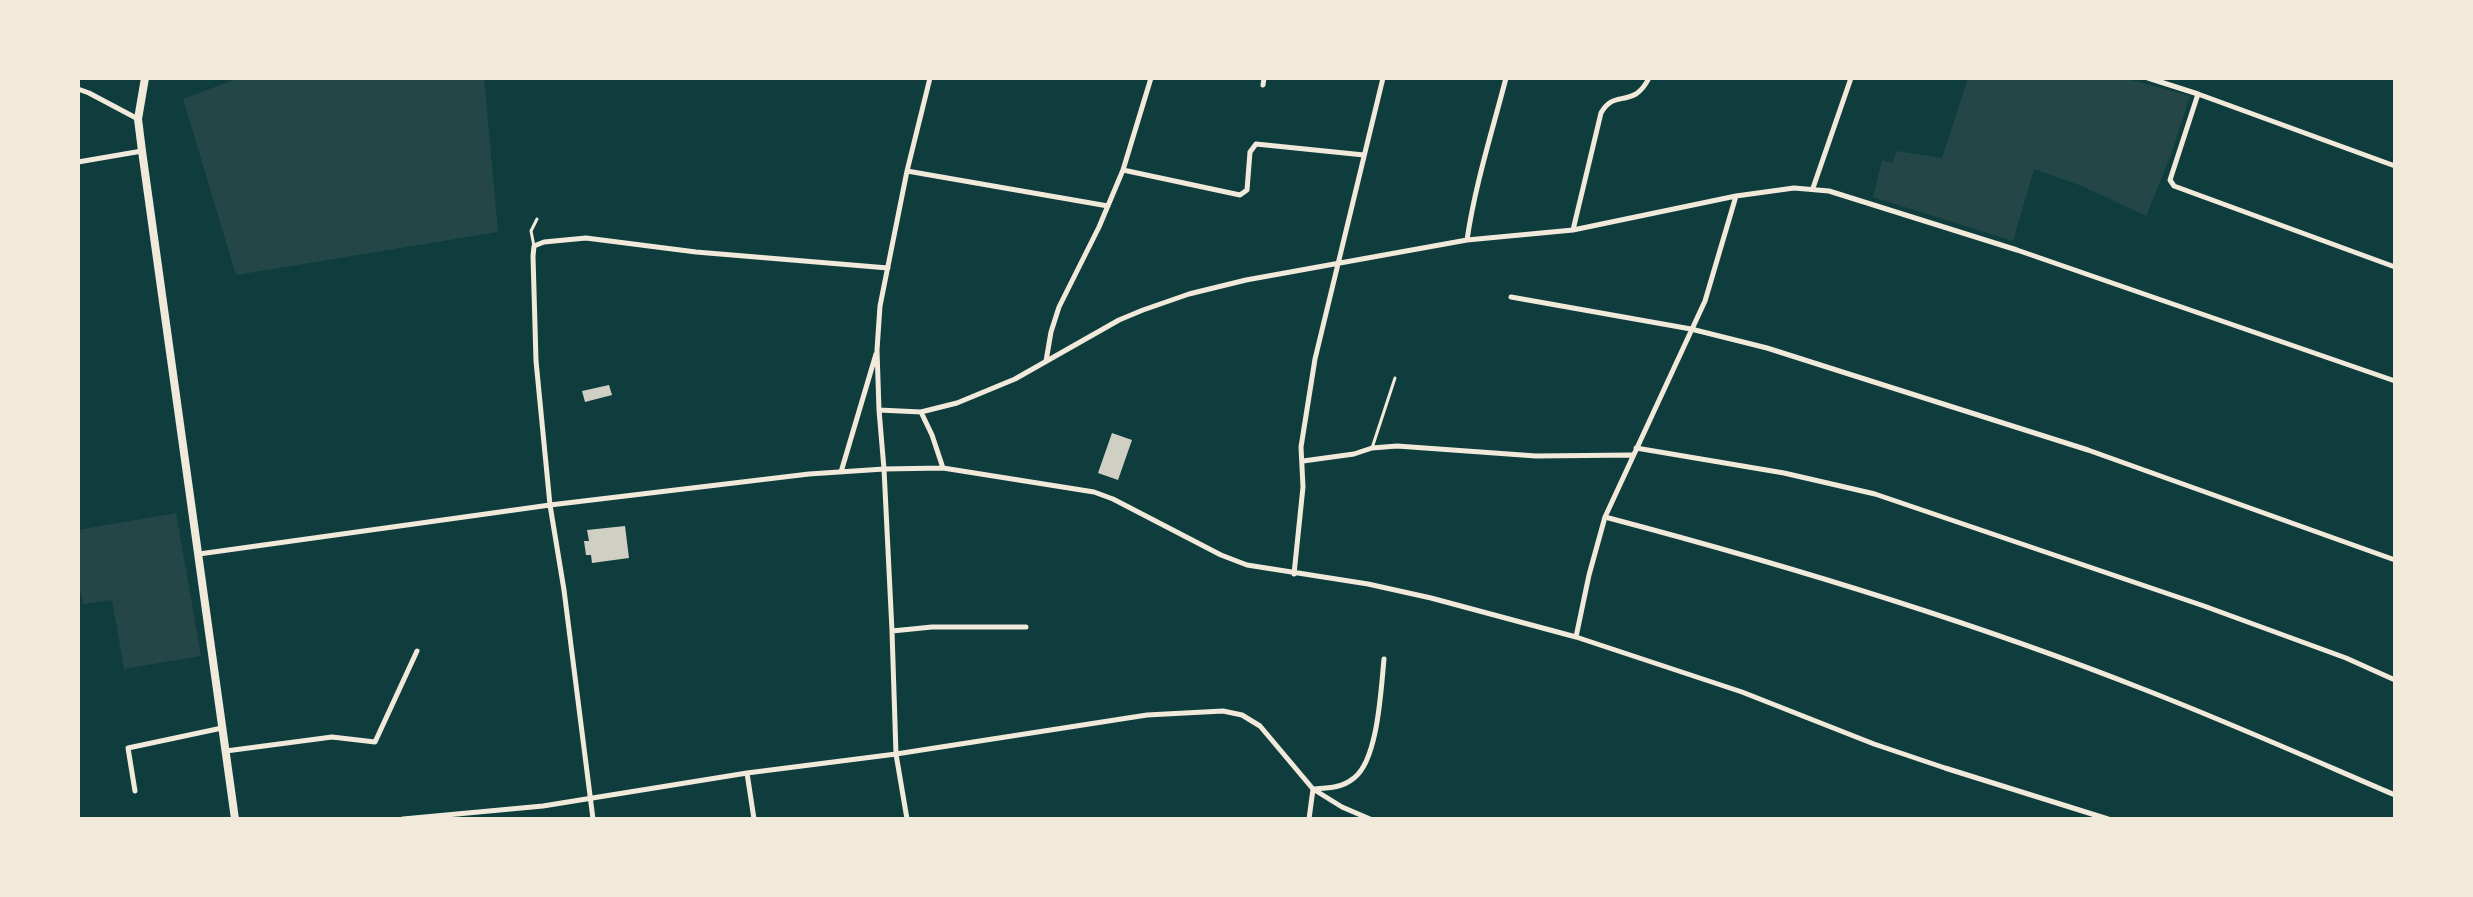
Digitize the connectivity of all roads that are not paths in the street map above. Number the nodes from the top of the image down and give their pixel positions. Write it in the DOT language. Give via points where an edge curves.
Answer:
graph roads {
  1 [pos="145,78"];
  2 [pos="930,78"];
  3 [pos="1151,78"];
  4 [pos="1383,78"];
  5 [pos="1506,78"];
  6 [pos="1649,78"];
  7 [pos="1851,78"];
  8 [pos="2148,78"];
  9 [pos="78,89"];
  10 [pos="2198,94"];
  11 [pos="138,119"];
  12 [pos="142,151"];
  13 [pos="1364,155"];
  14 [pos="78,162"];
  15 [pos="2395,166"];
  16 [pos="1123,170"];
  17 [pos="907,171"];
  18 [pos="1813,188"];
  19 [pos="1736,196"];
  20 [pos="1108,206"];
  21 [pos="537,219"];
  22 [pos="1573,230"];
  23 [pos="1467,240"];
  24 [pos="534,246"];
  25 [pos="1340,261"];
  26 [pos="2395,267"];
  27 [pos="888,268"];
  28 [pos="1511,297"];
  29 [pos="1691,329"];
  30 [pos="877,350"];
  31 [pos="1046,362"];
  32 [pos="1395,378"];
  33 [pos="2395,381"];
  34 [pos="879,410"];
  35 [pos="921,412"];
  36 [pos="1372,448"];
  37 [pos="1636,448"];
  38 [pos="1632,455"];
  39 [pos="1303,461"];
  40 [pos="943,468"];
  41 [pos="884,469"];
  42 [pos="841,472"];
  43 [pos="550,505"];
  44 [pos="1605,517"];
  45 [pos="199,554"];
  46 [pos="2395,560"];
  47 [pos="1294,574"];
  48 [pos="1026,627"];
  49 [pos="892,631"];
  50 [pos="1576,637"];
  51 [pos="417,651"];
  52 [pos="1384,659"];
  53 [pos="2395,680"];
  54 [pos="223,728"];
  55 [pos="226,751"];
  56 [pos="896,754"];
  57 [pos="747,773"];
  58 [pos="1313,789"];
  59 [pos="135,791"];
  60 [pos="2395,795"];
  61 [pos="590,798"];
  62 [pos="235,819"];
  63 [pos="403,819"];
  64 [pos="593,819"];
  65 [pos="754,819"];
  66 [pos="907,819"];
  67 [pos="1309,819"];
  68 [pos="1370,819"];
  69 [pos="2108,819"];
  1 -- 11 [label="main road"];
  2 -- 17 [label="street"];
  3 -- 16 [label="street"];
  4 -- 13 [label="street"];
  5 -- 23 [label="street"];
  6 -- 22 [label="street" via="1641,90 1610,101 1601,113"];
  7 -- 18 [label="street"];
  8 -- 10 [label="street"];
  9 -- 11 [label="street"];
  10 -- 15 [label="street"];
  10 -- 26 [label="street" via="2173,165 2174,186"];
  11 -- 12 [label="main road"];
  12 -- 14 [label="street"];
  12 -- 45 [label="main road"];
  13 -- 16 [label="street" via="1256,144 1250,152 1247,190 1240,195"];
  13 -- 25 [label="street"];
  16 -- 20 [label="street"];
  17 -- 20 [label="street"];
  17 -- 27 [label="street"];
  18 -- 19 [label="street"];
  18 -- 33 [label="street" via="2017,250"];
  19 -- 22 [label="street"];
  19 -- 29 [label="street" via="1716,269"];
  20 -- 31 [label="street" via="1059,307"];
  21 -- 24 [label="lane" via="531,231"];
  22 -- 23 [label="street"];
  23 -- 25 [label="street"];
  24 -- 27 [label="street" via="586,238"];
  24 -- 43 [label="street" via="536,361"];
  25 -- 31 [label="street" via="1217,287 1143,310"];
  25 -- 39 [label="street" via="1315,359"];
  27 -- 30 [label="street"];
  28 -- 29 [label="street"];
  29 -- 37 [label="street"];
  29 -- 46 [label="street" via="2088,450"];
  30 -- 34 [label="street"];
  30 -- 42 [label="street"];
  31 -- 35 [label="street" via="957,403"];
  32 -- 36 [label="lane"];
  34 -- 35 [label="street"];
  34 -- 41 [label="street"];
  35 -- 40 [label="street"];
  36 -- 38 [label="street"];
  36 -- 39 [label="street"];
  37 -- 38 [label="street"];
  37 -- 53 [label="street" via="1875,494 2204,606"];
  38 -- 44 [label="street"];
  39 -- 47 [label="street"];
  40 -- 41 [label="street"];
  40 -- 47 [label="street" via="1094,492 1221,555"];
  41 -- 42 [label="street"];
  41 -- 49 [label="street"];
  42 -- 43 [label="street"];
  43 -- 45 [label="street"];
  43 -- 61 [label="street"];
  44 -- 50 [label="street"];
  44 -- 60 [label="street" via="1778,564 1984,631 2142,689"];
  45 -- 54 [label="main road"];
  47 -- 50 [label="street" via="1368,584"];
  48 -- 49 [label="street"];
  49 -- 56 [label="street"];
  50 -- 69 [label="street" via="1742,692 1874,744"];
  51 -- 55 [label="street" via="375,742 332,737"];
  52 -- 58 [label="street" via="1374,738 1365,764 1357,777 1340,787"];
  54 -- 55 [label="main road"];
  54 -- 59 [label="street" via="128,748"];
  55 -- 62 [label="main road"];
  56 -- 57 [label="street"];
  56 -- 58 [label="street" via="1147,715 1223,711 1260,726"];
  56 -- 66 [label="street"];
  57 -- 61 [label="street"];
  57 -- 65 [label="street"];
  58 -- 67 [label="street"];
  58 -- 68 [label="street"];
  61 -- 63 [label="street"];
  61 -- 64 [label="street"];
}
